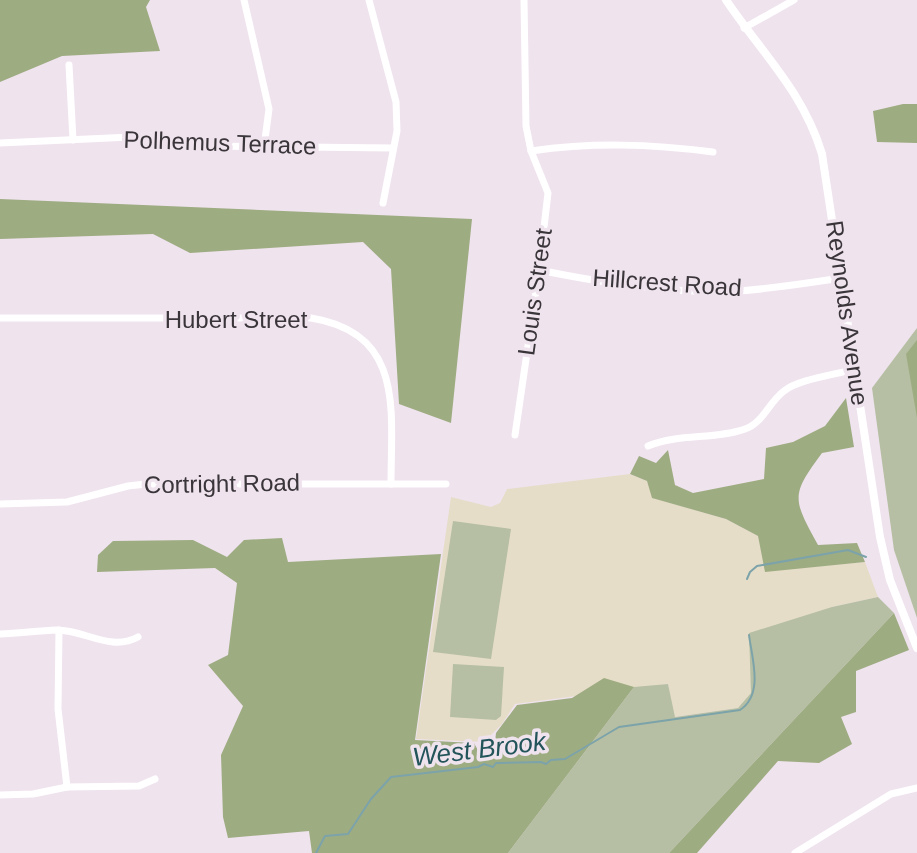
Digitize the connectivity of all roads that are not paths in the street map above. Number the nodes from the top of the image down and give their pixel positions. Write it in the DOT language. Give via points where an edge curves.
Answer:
graph roads {
  1 [pos="244,0"];
  2 [pos="369,0"];
  3 [pos="524,0"];
  4 [pos="726,0"];
  5 [pos="794,0"];
  6 [pos="744,28"];
  7 [pos="69,65"];
  8 [pos="73,140"];
  9 [pos="0,143"];
  10 [pos="264,147"];
  11 [pos="393,148"];
  12 [pos="531,151"];
  13 [pos="713,152"];
  14 [pos="383,203"];
  15 [pos="539,270"];
  16 [pos="842,278"];
  17 [pos="0,318"];
  18 [pos="855,369"];
  19 [pos="515,435"];
  20 [pos="648,446"];
  21 [pos="391,484"];
  22 [pos="446,484"];
  23 [pos="0,504"];
  24 [pos="59,630"];
  25 [pos="0,634"];
  26 [pos="138,637"];
  27 [pos="917,647"];
  28 [pos="155,779"];
  29 [pos="67,787"];
  30 [pos="917,788"];
  31 [pos="0,795"];
  32 [pos="795,853"];
  1 -- 10 [label="street" via="269,109"];
  2 -- 11 [label="street" via="396,102"];
  3 -- 12 [label="street, Louis Street"];
  4 -- 6 [label="street, Reynolds Avenue"];
  5 -- 6 [label="street"];
  6 -- 16 [label="street, Reynolds Avenue" via="796,93 816,132"];
  7 -- 8 [label="street"];
  8 -- 9 [label="street, Polhemus Terrace"];
  8 -- 10 [label="street, Polhemus Terrace" via="153,136 196,146"];
  10 -- 11 [label="street, Polhemus Terrace"];
  11 -- 14 [label="street"];
  12 -- 13 [label="street" via="631,144"];
  12 -- 15 [label="street, Louis Street" via="548,193"];
  15 -- 16 [label="street, Hillcrest Road" via="700,291"];
  15 -- 19 [label="street, Louis Street"];
  16 -- 18 [label="street, Reynolds Avenue"];
  17 -- 21 [label="street, Hubert Street" via="311,318 342,326 373,349 388,379"];
  18 -- 20 [label="street" via="788,388 756,423 742,430"];
  18 -- 27 [label="street, Reynolds Avenue" via="885,564"];
  21 -- 22 [label="street, Cortright Road"];
  21 -- 23 [label="street, Cortright Road" via="146,484 58,503"];
  24 -- 25 [label="street"];
  24 -- 26 [label="street" via="118,643"];
  24 -- 29 [label="street" via="58,709"];
  28 -- 29 [label="street" via="139,786"];
  29 -- 31 [label="street"];
  30 -- 32 [label="street" via="882,799"];
}
